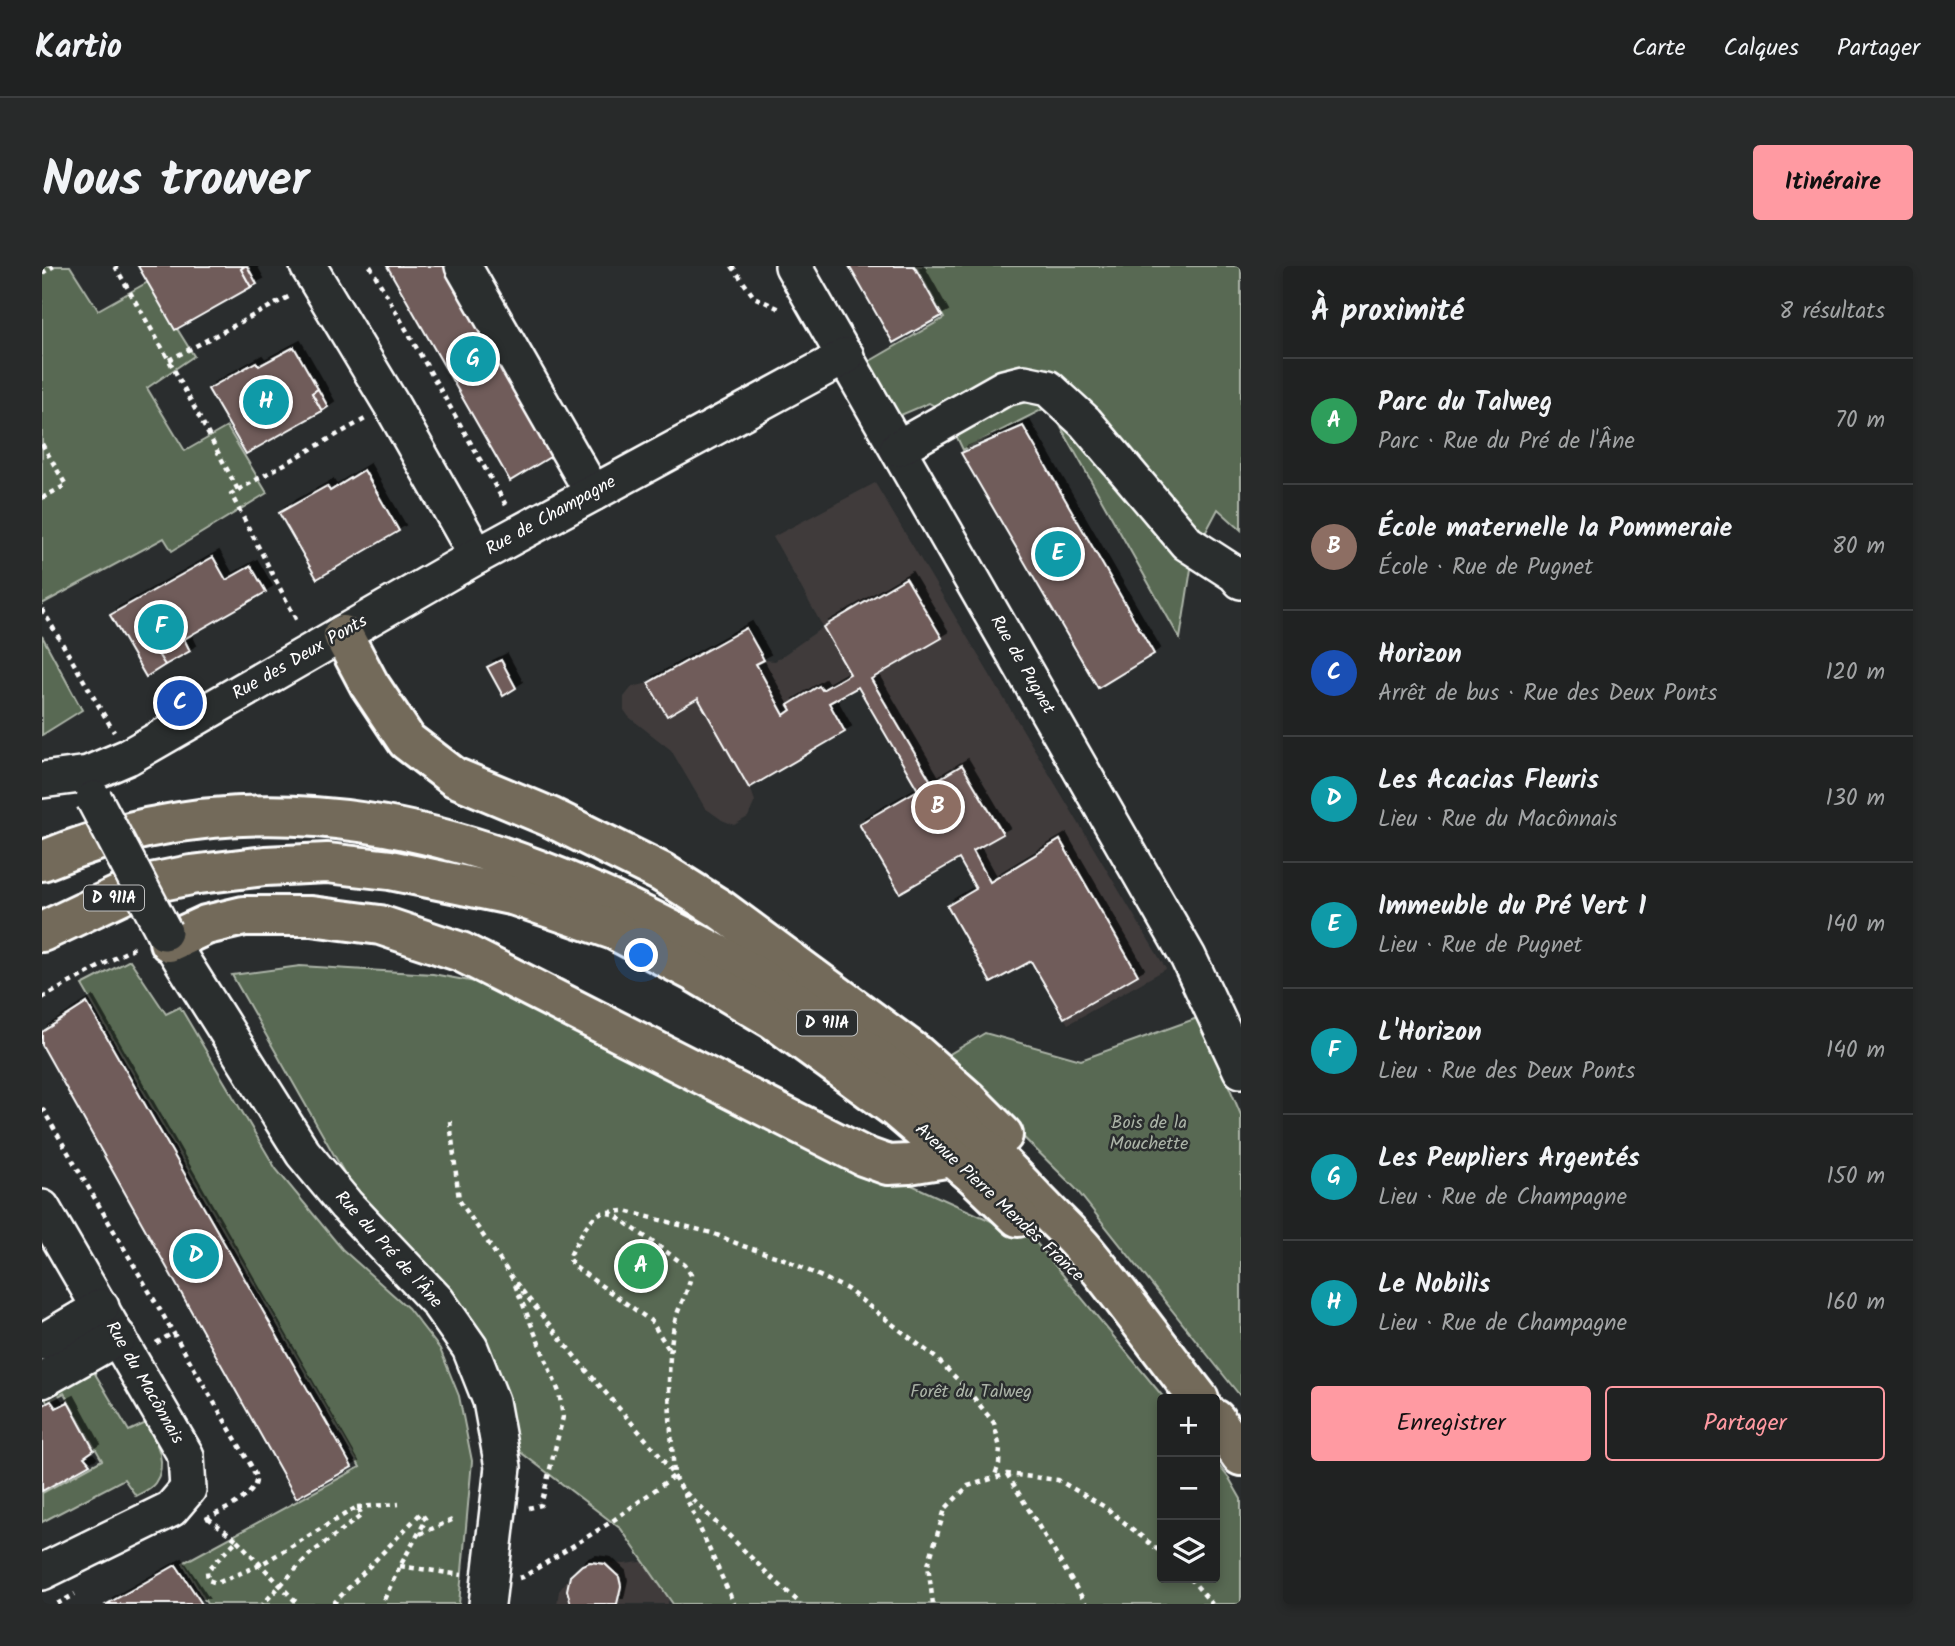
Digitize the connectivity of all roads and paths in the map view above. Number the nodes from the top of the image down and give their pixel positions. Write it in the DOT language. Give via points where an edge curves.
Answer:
graph roads {
  1 [pos="54,266"];
  2 [pos="115,266"];
  3 [pos="370,266"];
  4 [pos="463,266"];
  5 [pos="793,266"];
  6 [pos="42,273"];
  7 [pos="313,274"];
  8 [pos="846,356"];
  9 [pos="169,360"];
  10 [pos="391,404"];
  11 [pos="42,444"];
  12 [pos="898,448"];
  13 [pos="238,490"];
  14 [pos="593,493"];
  15 [pos="42,498"];
  16 [pos="521,532"];
  17 [pos="477,556"];
  18 [pos="1241,581"];
  19 [pos="42,609"];
  20 [pos="327,644"];
  21 [pos="128,757"];
  22 [pos="42,780"];
  23 [pos="91,786"];
  24 [pos="42,861"];
  25 [pos="42,932"];
  26 [pos="157,940"];
  27 [pos="42,998"];
  28 [pos="1241,1070"];
  29 [pos="450,1121"];
  30 [pos="952,1157"];
  31 [pos="42,1208"];
  32 [pos="604,1212"];
  33 [pos="512,1278"];
  34 [pos="101,1307"];
  35 [pos="1140,1324"];
  36 [pos="118,1337"];
  37 [pos="42,1342"];
  38 [pos="670,1351"];
  39 [pos="42,1380"];
  40 [pos="1195,1394"];
  41 [pos="1220,1426"];
  42 [pos="1241,1456"];
  43 [pos="1007,1474"];
  44 [pos="674,1476"];
  45 [pos="995,1478"];
  46 [pos="682,1489"];
  47 [pos="399,1504"];
  48 [pos="357,1507"];
  49 [pos="208,1518"];
  50 [pos="496,1518"];
  51 [pos="452,1520"];
  52 [pos="419,1534"];
  53 [pos="237,1541"];
  54 [pos="1157,1549"];
  55 [pos="260,1565"];
  56 [pos="400,1566"];
  57 [pos="42,1572"];
  58 [pos="1194,1583"];
  59 [pos="280,1586"];
  60 [pos="488,1592"];
  61 [pos="802,1603"];
  62 [pos="263,1604"];
  63 [pos="298,1604"];
  64 [pos="332,1604"];
  65 [pos="382,1604"];
  66 [pos="734,1604"];
  67 [pos="933,1604"];
  68 [pos="1086,1604"];
  69 [pos="1212,1604"];
  1 -- 6 [label="path"];
  2 -- 9 [label="path"];
  3 -- 16 [label="path"];
  4 -- 14 [label="street"];
  5 -- 8 [label="street, Rue de Pugnet"];
  7 -- 9 [label="path"];
  7 -- 10 [label="street, Rue de Champagne"];
  8 -- 12 [label="street, Rue de Pugnet"];
  8 -- 14 [label="street, Rue de Champagne"];
  9 -- 13 [label="path"];
  10 -- 13 [label="path"];
  10 -- 17 [label="street, Rue de Champagne"];
  11 -- 15 [label="path" via="66,485"];
  12 -- 18 [label="street" via="1004,388 1024,383 1048,388 1085,422 1187,543"];
  12 -- 28 [label="street, Rue de Pugnet" via="1188,957"];
  13 -- 20 [label="path" via="231,494 289,605"];
  14 -- 16 [label="street, Rue de Champagne"];
  16 -- 17 [label="street, Rue de Champagne"];
  17 -- 20 [label="street, Rue des Deux Ponts"];
  19 -- 21 [label="path"];
  20 -- 21 [label="street, Rue des Deux Ponts"];
  20 -- 35 [label="main road" via="369,684 407,741 454,777 550,817 661,872 749,930 915,1053 968,1100 1102,1237"];
  21 -- 23 [label="street, Rue des Deux Ponts"];
  22 -- 23 [label="street, Rue des Deux Ponts"];
  23 -- 26 [label="street, Rue du Pré de l'Âne, bridge"];
  24 -- 35 [label="main road, Avenue Pierre Mendès France / D 911A" via="117,834 184,821 271,814 311,816 435,835 512,858 619,903 746,970 898,1075 995,1158 1084,1250"];
  25 -- 30 [label="main road, Avenue Pierre Mendès France / D 911A" via="141,885 265,866 327,863 390,870 515,896 614,930 694,972 836,1063"];
  26 -- 27 [label="path"];
  26 -- 30 [label="main road" via="244,916 311,916 380,925 461,952 863,1156 888,1165"];
  26 -- 50 [label="street, Rue du Pré de l'Âne" via="199,985 303,1153 437,1301 470,1348 491,1401 503,1467"];
  29 -- 33 [label="path" via="459,1200"];
  30 -- 35 [label="main road, Avenue Pierre Mendès France / D 911A" via="1077,1278"];
  31 -- 34 [label="street, Rue du Macônnais"];
  32 -- 38 [label="path" via="685,1265 691,1275"];
  32 -- 38 [label="path" via="595,1215 569,1258 651,1321"];
  32 -- 45 [label="path" via="625,1210 712,1233 784,1259 847,1289 936,1358 966,1388 993,1423 1000,1448"];
  33 -- 44 [label="path"];
  33 -- 50 [label="path" via="559,1392 563,1417 541,1505"];
  34 -- 36 [label="street, Rue du Macônnais"];
  34 -- 37 [label="street"];
  35 -- 40 [label="main road, Avenue Pierre Mendès France / D 911A"];
  36 -- 39 [label="street"];
  36 -- 57 [label="street, Rue du Macônnais" via="186,1456 188,1489 171,1509"];
  38 -- 44 [label="path" via="667,1382"];
  41 -- 42 [label="main road"];
  43 -- 45 [label="path"];
  43 -- 54 [label="path" via="1058,1480 1105,1507"];
  43 -- 68 [label="path"];
  44 -- 46 [label="path"];
  44 -- 60 [label="path" via="523,1577"];
  45 -- 67 [label="path" via="968,1486 945,1509 928,1565"];
  46 -- 61 [label="path"];
  46 -- 66 [label="path"];
  47 -- 48 [label="path"];
  48 -- 55 [label="path"];
  48 -- 59 [label="path" via="362,1516 310,1554"];
  49 -- 53 [label="path"];
  50 -- 60 [label="street, Rue du Pré de l'Âne"];
  51 -- 52 [label="path"];
  52 -- 56 [label="path"];
  52 -- 64 [label="path" via="426,1520 421,1513"];
  53 -- 55 [label="path"];
  53 -- 55 [label="path" via="207,1571 208,1580 217,1583"];
  55 -- 59 [label="path"];
  56 -- 60 [label="path"];
  56 -- 65 [label="path"];
  58 -- 69 [label="path"];
  59 -- 62 [label="path"];
  59 -- 63 [label="path"];
}
